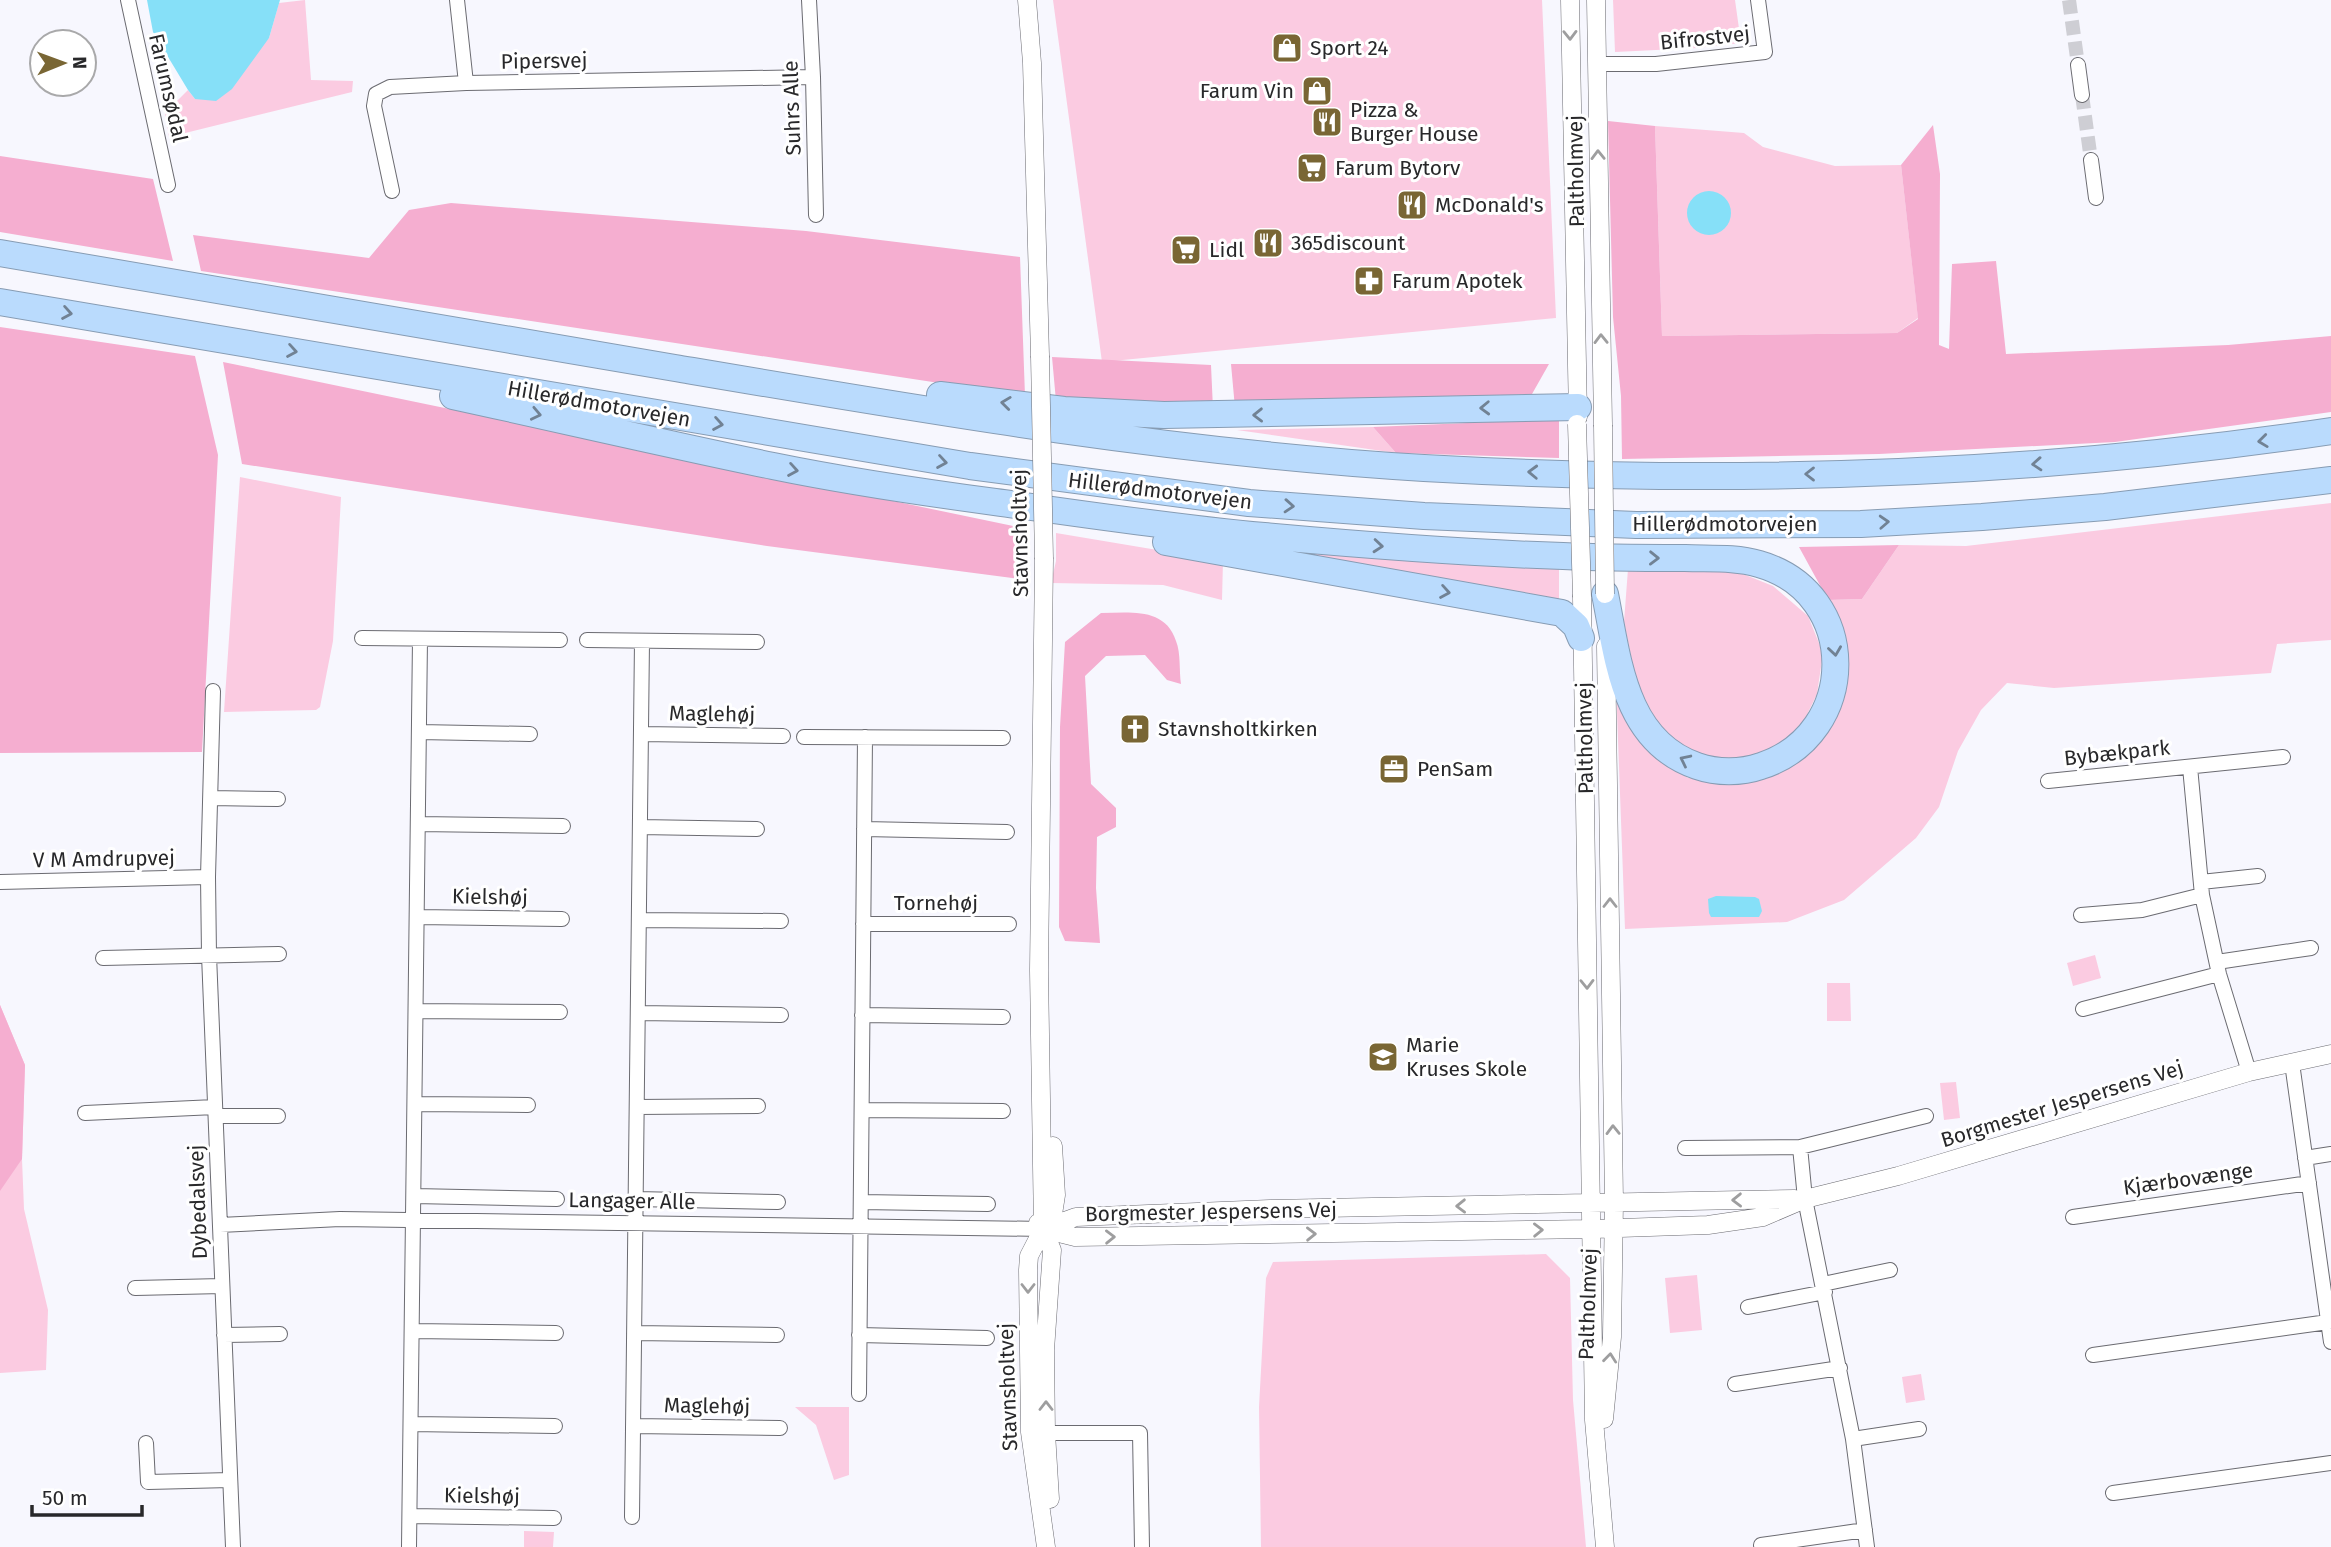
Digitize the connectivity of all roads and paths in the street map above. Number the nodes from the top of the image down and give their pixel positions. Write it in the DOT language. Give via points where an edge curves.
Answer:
graph roads {
  1 [pos="128,0"];
  2 [pos="457,0"];
  3 [pos="808,0"];
  4 [pos="1027,0"];
  5 [pos="1570,0"];
  6 [pos="1596,0"];
  7 [pos="1758,0"];
  8 [pos="1596,64"];
  9 [pos="2078,65"];
  10 [pos="813,77"];
  11 [pos="466,83"];
  12 [pos="2082,95"];
  13 [pos="2091,160"];
  14 [pos="168,186"];
  15 [pos="392,191"];
  16 [pos="2096,198"];
  17 [pos="816,215"];
  18 [pos="0,253"];
  19 [pos="0,302"];
  20 [pos="409,371"];
  21 [pos="701,372"];
  22 [pos="1590,416"];
  23 [pos="2331,432"];
  24 [pos="2331,480"];
  25 [pos="921,493"];
  26 [pos="1593,596"];
  27 [pos="362,638"];
  28 [pos="1581,638"];
  29 [pos="420,639"];
  30 [pos="561,640"];
  31 [pos="587,640"];
  32 [pos="642,640"];
  33 [pos="757,642"];
  34 [pos="214,691"];
  35 [pos="419,732"];
  36 [pos="530,734"];
  37 [pos="641,734"];
  38 [pos="783,736"];
  39 [pos="804,737"];
  40 [pos="865,737"];
  41 [pos="1003,738"];
  42 [pos="2283,757"];
  43 [pos="2190,767"];
  44 [pos="2048,781"];
  45 [pos="210,798"];
  46 [pos="278,799"];
  47 [pos="418,824"];
  48 [pos="562,826"];
  49 [pos="640,827"];
  50 [pos="757,829"];
  51 [pos="864,829"];
  52 [pos="1007,832"];
  53 [pos="1585,857"];
  54 [pos="1610,857"];
  55 [pos="2258,876"];
  56 [pos="208,877"];
  57 [pos="0,882"];
  58 [pos="2202,889"];
  59 [pos="2081,915"];
  60 [pos="417,918"];
  61 [pos="562,919"];
  62 [pos="639,920"];
  63 [pos="781,921"];
  64 [pos="863,924"];
  65 [pos="1009,924"];
  66 [pos="2311,948"];
  67 [pos="279,954"];
  68 [pos="209,955"];
  69 [pos="103,958"];
  70 [pos="2218,968"];
  71 [pos="2083,1009"];
  72 [pos="416,1011"];
  73 [pos="560,1012"];
  74 [pos="638,1013"];
  75 [pos="781,1015"];
  76 [pos="862,1015"];
  77 [pos="1003,1017"];
  78 [pos="2331,1054"];
  79 [pos="2292,1063"];
  80 [pos="1042,1066"];
  81 [pos="2249,1072"];
  82 [pos="415,1104"];
  83 [pos="528,1105"];
  84 [pos="758,1106"];
  85 [pos="637,1107"];
  86 [pos="862,1110"];
  87 [pos="1003,1111"];
  88 [pos="216,1112"];
  89 [pos="85,1113"];
  90 [pos="278,1116"];
  91 [pos="1926,1116"];
  92 [pos="1800,1147"];
  93 [pos="1685,1148"];
  94 [pos="2331,1154"];
  95 [pos="2305,1158"];
  96 [pos="2309,1183"];
  97 [pos="414,1196"];
  98 [pos="557,1199"];
  99 [pos="636,1199"];
  100 [pos="1805,1199"];
  101 [pos="778,1202"];
  102 [pos="861,1202"];
  103 [pos="1590,1202"];
  104 [pos="1614,1202"];
  105 [pos="988,1204"];
  106 [pos="2073,1217"];
  107 [pos="413,1221"];
  108 [pos="636,1223"];
  109 [pos="220,1225"];
  110 [pos="860,1227"];
  111 [pos="1042,1228"];
  112 [pos="1614,1228"];
  113 [pos="1591,1229"];
  114 [pos="1889,1270"];
  115 [pos="222,1286"];
  116 [pos="135,1288"];
  117 [pos="1824,1288"];
  118 [pos="2328,1296"];
  119 [pos="1748,1307"];
  120 [pos="2328,1322"];
  121 [pos="412,1331"];
  122 [pos="634,1332"];
  123 [pos="556,1333"];
  124 [pos="280,1334"];
  125 [pos="224,1335"];
  126 [pos="777,1335"];
  127 [pos="859,1335"];
  128 [pos="987,1338"];
  129 [pos="2331,1342"];
  130 [pos="2093,1355"];
  131 [pos="1840,1368"];
  132 [pos="1735,1384"];
  133 [pos="859,1394"];
  134 [pos="411,1424"];
  135 [pos="555,1426"];
  136 [pos="634,1426"];
  137 [pos="780,1428"];
  138 [pos="1919,1429"];
  139 [pos="1038,1433"];
  140 [pos="1853,1439"];
  141 [pos="146,1443"];
  142 [pos="2331,1463"];
  143 [pos="1598,1475"];
  144 [pos="230,1480"];
  145 [pos="2113,1493"];
  146 [pos="410,1516"];
  147 [pos="632,1517"];
  148 [pos="554,1518"];
  149 [pos="1865,1530"];
  150 [pos="1761,1545"];
  151 [pos="233,1547"];
  152 [pos="409,1547"];
  153 [pos="1046,1547"];
  154 [pos="1057,1547"];
  155 [pos="1142,1547"];
  156 [pos="1605,1547"];
  157 [pos="1867,1547"];
  1 -- 14 [label="street, Farumsødal"];
  2 -- 11 [label="street"];
  3 -- 10 [label="street, Suhrs Alle"];
  4 -- 80 [label="street, Stavnsholtvej, bridge" via="1044,559"];
  5 -- 22 [label="street, Paltholmvej, one-way"];
  6 -- 8 [label="street, Paltholmvej"];
  7 -- 8 [label="street, Bifrostvej" via="1765,52 1656,64"];
  22 -- 8 [label="street, Paltholmvej, one-way"];
  9 -- 12 [label="street"];
  10 -- 11 [label="street, Pipersvej"];
  10 -- 17 [label="street, Suhrs Alle"];
  11 -- 15 [label="street, Pipersvej" via="390,87 376,94 374,106"];
  13 -- 16 [label="street"];
  18 -- 21 [label="highway"];
  19 -- 20 [label="highway, Hillerødmotorvejen, one-way"];
  20 -- 24 [label="highway, Hillerødmotorvejen, one-way" via="970,466 1249,503 1424,516 1636,525 1861,524 2105,507"];
  20 -- 25 [label="highway, one-way" via="414,387 774,466"];
  22 -- 21 [label="highway, one-way" via="1164,415 1064,410 747,371"];
  23 -- 21 [label="highway, one-way" via="1980,468 1634,476 1422,468 1250,453 975,418"];
  22 -- 26 [label="street, Paltholmvej, bridge"];
  22 -- 26 [label="street, Paltholmvej, bridge"];
  25 -- 26 [label="highway, one-way" via="1156,525 1427,550 1757,563 1802,587 1824,615 1837,667 1826,710 1798,747 1755,768 1710,769 1677,757 1640,722"];
  25 -- 28 [label="highway, one-way" via="990,511 1562,613"];
  26 -- 28 [label="street, Paltholmvej"];
  26 -- 54 [label="street, Paltholmvej"];
  27 -- 29 [label="street"];
  28 -- 53 [label="street, Paltholmvej"];
  29 -- 30 [label="street"];
  29 -- 35 [label="street"];
  31 -- 32 [label="street"];
  32 -- 33 [label="street"];
  32 -- 37 [label="street, Maglehøj"];
  34 -- 45 [label="street, Dybedalsvej"];
  35 -- 36 [label="street"];
  35 -- 47 [label="street"];
  37 -- 38 [label="street, Maglehøj"];
  37 -- 49 [label="street, Maglehøj"];
  39 -- 40 [label="street"];
  40 -- 41 [label="street"];
  40 -- 51 [label="street, Tornehøj"];
  42 -- 43 [label="street, Bybækpark"];
  43 -- 44 [label="street, Bybækpark"];
  43 -- 58 [label="street, Bybækpark"];
  45 -- 46 [label="street"];
  45 -- 56 [label="street, Dybedalsvej"];
  47 -- 48 [label="street"];
  47 -- 60 [label="street"];
  49 -- 50 [label="street"];
  49 -- 62 [label="street, Maglehøj"];
  51 -- 52 [label="street"];
  51 -- 64 [label="street, Tornehøj"];
  53 -- 54 [label="street"];
  53 -- 103 [label="street, Paltholmvej, one-way"];
  104 -- 54 [label="street, Paltholmvej, one-way"];
  55 -- 58 [label="street"];
  56 -- 57 [label="street, V M Amdrupvej"];
  56 -- 68 [label="street, Dybedalsvej"];
  58 -- 59 [label="street" via="2142,910"];
  58 -- 70 [label="street, Bybækpark"];
  60 -- 61 [label="street, Kielshøj"];
  60 -- 72 [label="street"];
  62 -- 63 [label="street"];
  62 -- 74 [label="street, Maglehøj"];
  64 -- 65 [label="street, Tornehøj"];
  64 -- 76 [label="street, Tornehøj"];
  66 -- 70 [label="street"];
  67 -- 68 [label="street"];
  68 -- 69 [label="street"];
  68 -- 88 [label="street, Dybedalsvej"];
  70 -- 71 [label="street"];
  70 -- 81 [label="street, Bybækpark"];
  72 -- 73 [label="street"];
  72 -- 82 [label="street"];
  74 -- 75 [label="street"];
  74 -- 85 [label="street, Maglehøj"];
  76 -- 77 [label="street"];
  76 -- 86 [label="street, Tornehøj"];
  78 -- 79 [label="street, Borgmester Jespersens Vej"];
  79 -- 81 [label="street, Borgmester Jespersens Vej"];
  79 -- 95 [label="street"];
  80 -- 111 [label="street, Stavnsholtvej" via="1056,1195 1053,1214"];
  80 -- 111 [label="street, Stavnsholtvej" via="1040,1103 1034,1117 1031,1196 1032,1216"];
  81 -- 100 [label="street, Borgmester Jespersens Vej"];
  82 -- 83 [label="street"];
  82 -- 97 [label="street"];
  84 -- 85 [label="street"];
  85 -- 99 [label="street, Maglehøj"];
  86 -- 87 [label="street"];
  86 -- 102 [label="street, Tornehøj"];
  88 -- 89 [label="street, Dybedalsvej"];
  88 -- 90 [label="street, Dybedalsvej"];
  88 -- 109 [label="street, Dybedalsvej"];
  91 -- 92 [label="street"];
  92 -- 93 [label="street"];
  92 -- 100 [label="street"];
  94 -- 95 [label="street"];
  95 -- 96 [label="street"];
  96 -- 106 [label="street, Kjærbovænge"];
  96 -- 118 [label="street"];
  97 -- 98 [label="street"];
  97 -- 107 [label="street"];
  99 -- 101 [label="street"];
  99 -- 108 [label="street, Maglehøj"];
  100 -- 104 [label="street, Borgmester Jespersens Vej, one-way"];
  100 -- 112 [label="street, Borgmester Jespersens Vej" via="1763,1217"];
  100 -- 117 [label="street"];
  102 -- 105 [label="street"];
  102 -- 110 [label="street, Tornehøj"];
  103 -- 104 [label="street, Borgmester Jespersens Vej"];
  103 -- 111 [label="street, Borgmester Jespersens Vej, one-way" via="1076,1217"];
  103 -- 113 [label="street, Paltholmvej"];
  104 -- 112 [label="street, Paltholmvej"];
  107 -- 108 [label="street, Langager Alle"];
  107 -- 109 [label="street, Langager Alle" via="340,1219"];
  107 -- 121 [label="street"];
  108 -- 110 [label="street, Langager Alle"];
  108 -- 122 [label="street, Maglehøj"];
  109 -- 115 [label="street, Dybedalsvej"];
  110 -- 111 [label="street, Langager Alle"];
  110 -- 127 [label="street, Tornehøj"];
  111 -- 113 [label="street, Borgmester Jespersens Vej, one-way" via="1076,1237"];
  111 -- 139 [label="street, Stavnsholtvej" via="1052,1250"];
  112 -- 113 [label="street, Borgmester Jespersens Vej"];
  143 -- 112 [label="street, Paltholmvej, one-way" via="1612,1337"];
  113 -- 143 [label="street, Paltholmvej"];
  114 -- 117 [label="street"];
  115 -- 116 [label="street, Dybedalsvej"];
  115 -- 125 [label="street, Dybedalsvej"];
  117 -- 119 [label="street"];
  117 -- 131 [label="street"];
  118 -- 120 [label="street"];
  120 -- 129 [label="street"];
  120 -- 130 [label="street"];
  121 -- 123 [label="street"];
  121 -- 134 [label="street"];
  122 -- 126 [label="street"];
  122 -- 136 [label="street, Maglehøj"];
  124 -- 125 [label="street"];
  125 -- 144 [label="street, Dybedalsvej"];
  127 -- 128 [label="street"];
  127 -- 133 [label="street, Tornehøj"];
  131 -- 132 [label="street"];
  131 -- 140 [label="street"];
  134 -- 135 [label="street"];
  134 -- 146 [label="street"];
  136 -- 137 [label="street, Maglehøj"];
  136 -- 147 [label="street, Maglehøj"];
  138 -- 140 [label="street"];
  139 -- 153 [label="street, Stavnsholtvej"];
  139 -- 154 [label="street, Stavnsholtvej"];
  139 -- 155 [label="street" via="1140,1433"];
  140 -- 149 [label="street"];
  141 -- 144 [label="street" via="148,1482"];
  142 -- 145 [label="street"];
  143 -- 156 [label="street, Paltholmvej"];
  144 -- 151 [label="street, Dybedalsvej"];
  146 -- 148 [label="street, Kielshøj"];
  146 -- 152 [label="street"];
  149 -- 150 [label="street"];
  149 -- 157 [label="street"];
}
